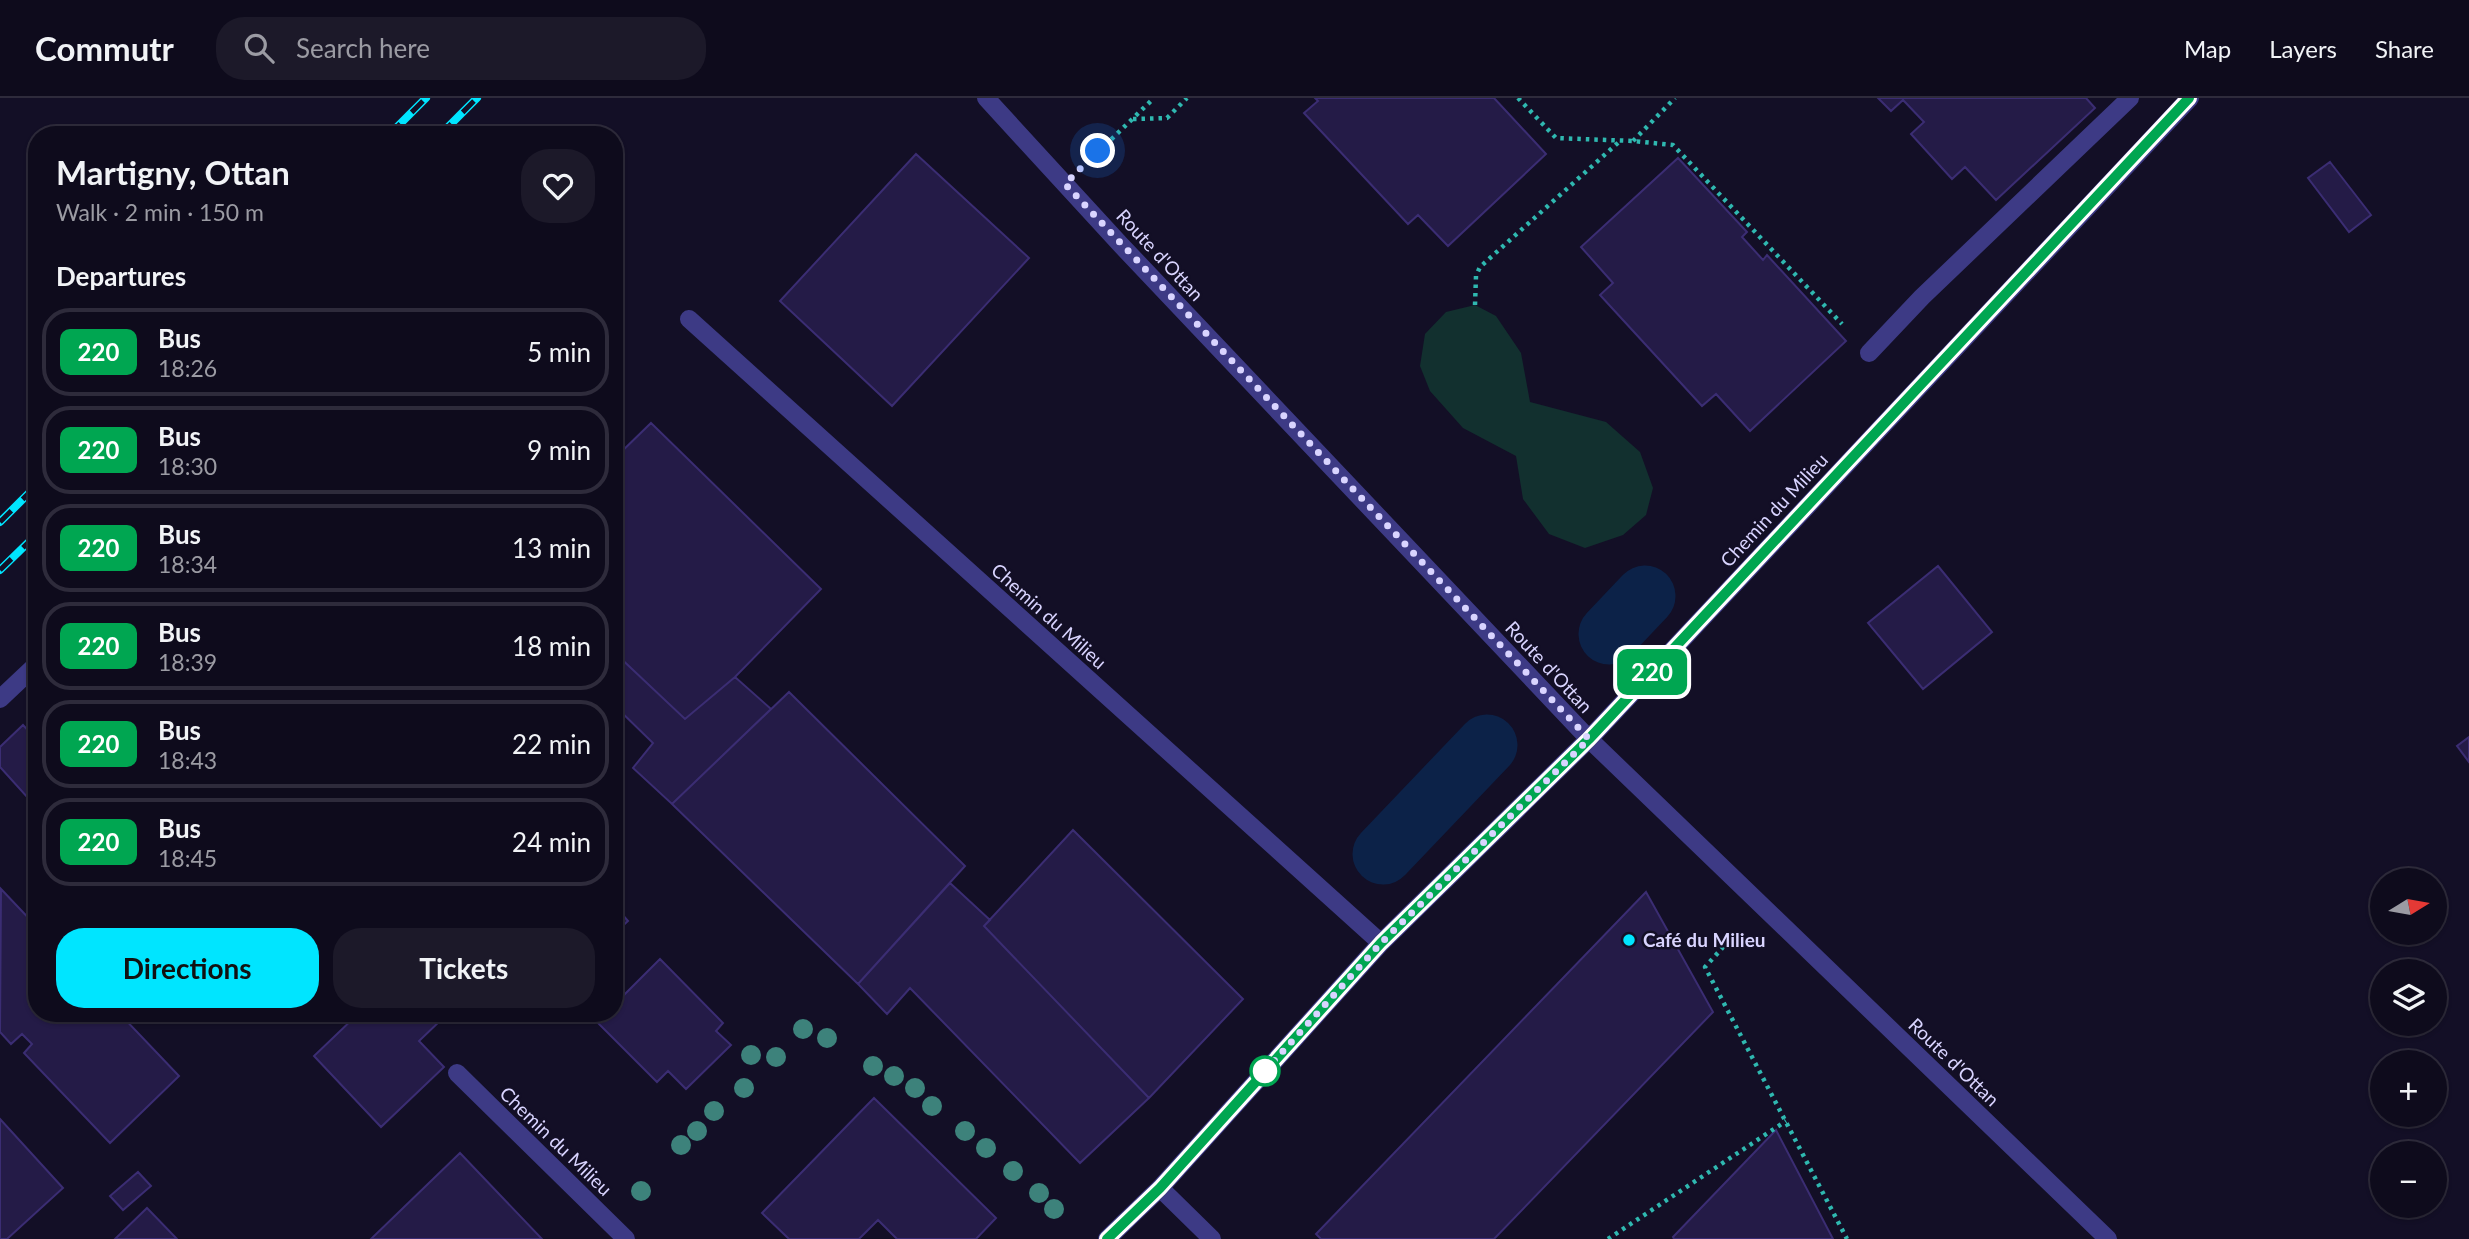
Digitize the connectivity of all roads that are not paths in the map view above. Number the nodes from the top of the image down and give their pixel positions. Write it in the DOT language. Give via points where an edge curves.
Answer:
graph roads {
  1 [pos="986,98"];
  2 [pos="2130,98"];
  3 [pos="2190,98"];
  4 [pos="689,319"];
  5 [pos="1869,353"];
  6 [pos="28,673"];
  7 [pos="0,699"];
  8 [pos="1589,739"];
  9 [pos="1381,943"];
  10 [pos="457,1073"];
  11 [pos="1160,1188"];
  12 [pos="626,1239"];
  13 [pos="1107,1239"];
  14 [pos="1212,1239"];
  15 [pos="2108,1239"];
  1 -- 8 [label="street, Route d'Ottan"];
  2 -- 5 [label="street"];
  3 -- 8 [label="street, Chemin du Milieu"];
  4 -- 9 [label="street, Chemin du Milieu"];
  6 -- 7 [label="street"];
  8 -- 9 [label="street, Chemin du Milieu"];
  8 -- 15 [label="street, Route d'Ottan"];
  9 -- 11 [label="street, Chemin du Milieu"];
  10 -- 12 [label="street, Chemin du Milieu"];
  11 -- 13 [label="street, Chemin du Milieu"];
  11 -- 14 [label="street"];
}
